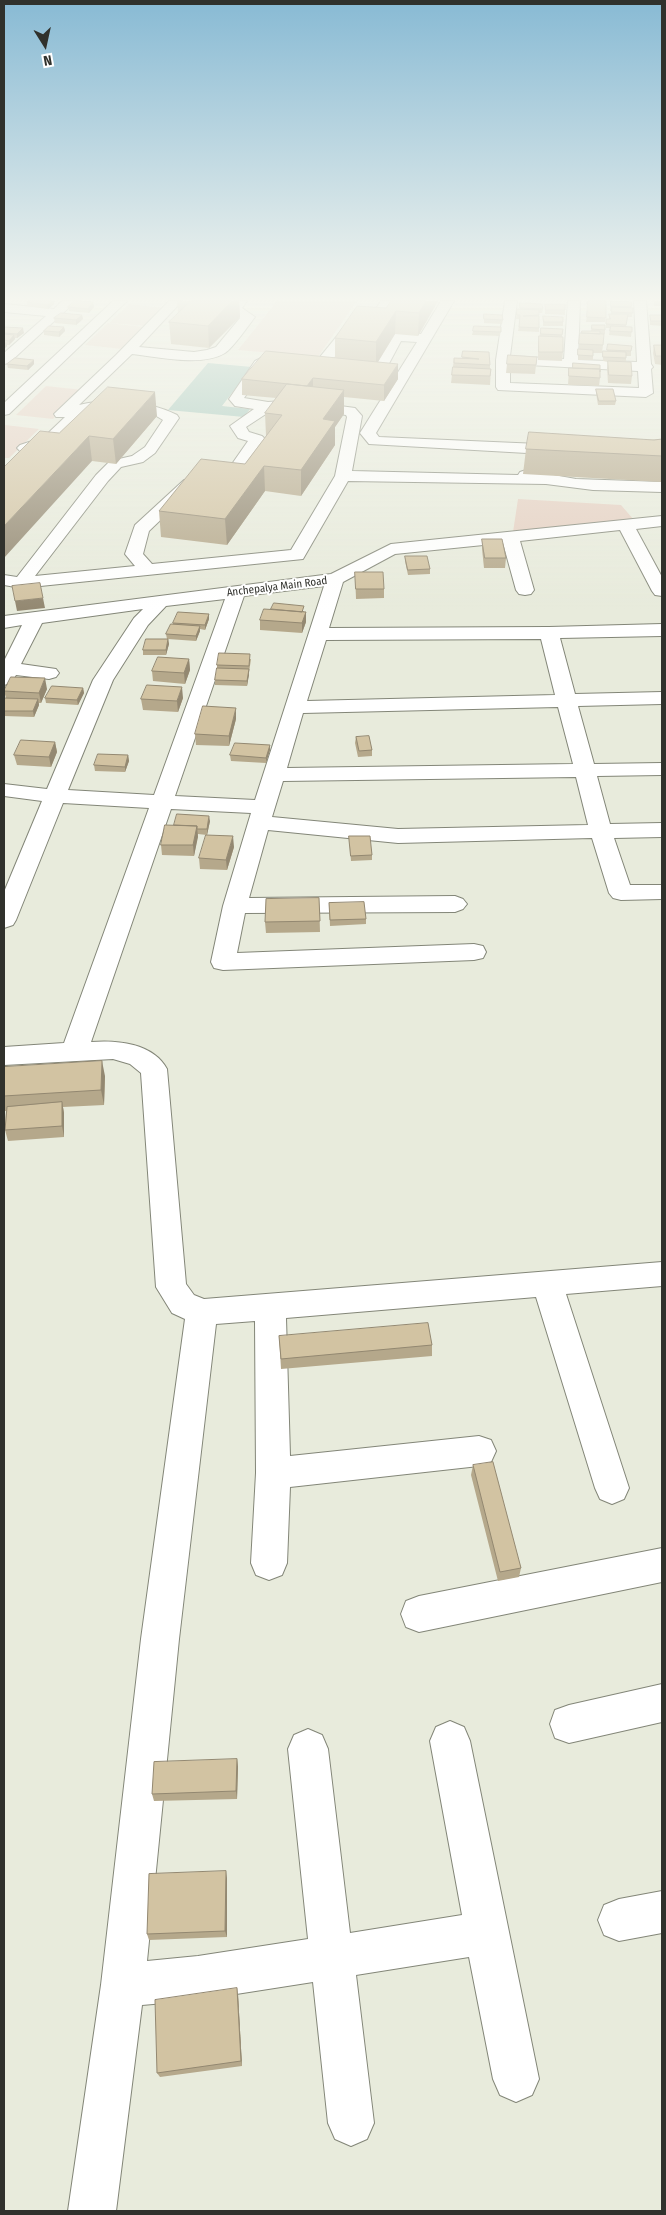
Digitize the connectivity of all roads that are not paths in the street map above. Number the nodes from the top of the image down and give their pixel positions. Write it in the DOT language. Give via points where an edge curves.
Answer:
graph roads {
  1 [pos="72,404"];
  2 [pos="253,404"];
  3 [pos="291,404"];
  4 [pos="299,404"];
  5 [pos="386,404"];
  6 [pos="268,406"];
  7 [pos="511,449"];
  8 [pos="577,450"];
  9 [pos="343,476"];
  10 [pos="543,480"];
  11 [pos="662,487"];
  12 [pos="662,521"];
  13 [pos="626,525"];
  14 [pos="510,537"];
  15 [pos="148,570"];
  16 [pos="335,579"];
  17 [pos="12,581"];
  18 [pos="525,590"];
  19 [pos="661,591"];
  20 [pos="236,592"];
  21 [pos="160,602"];
  22 [pos="35,618"];
  23 [pos="4,622"];
  24 [pos="662,630"];
  25 [pos="549,633"];
  26 [pos="318,634"];
  27 [pos="50,673"];
  28 [pos="6,674"];
  29 [pos="662,698"];
  30 [pos="567,699"];
  31 [pos="295,707"];
  32 [pos="662,769"];
  33 [pos="585,770"];
  34 [pos="274,775"];
  35 [pos="4,790"];
  36 [pos="54,796"];
  37 [pos="161,803"];
  38 [pos="262,815"];
  39 [pos="662,830"];
  40 [pos="602,831"];
  41 [pos="662,892"];
  42 [pos="455,904"];
  43 [pos="235,906"];
  44 [pos="4,920"];
  45 [pos="474,952"];
  46 [pos="74,1052"];
  47 [pos="4,1056"];
  48 [pos="662,1274"];
  49 [pos="547,1283"];
  50 [pos="270,1307"];
  51 [pos="202,1312"];
  52 [pos="480,1452"];
  53 [pos="273,1473"];
  54 [pos="612,1488"];
  55 [pos="269,1563"];
  56 [pos="662,1565"];
  57 [pos="419,1614"];
  58 [pos="662,1703"];
  59 [pos="569,1724"];
  60 [pos="450,1741"];
  61 [pos="308,1749"];
  62 [pos="662,1912"];
  63 [pos="619,1920"];
  64 [pos="486,1933"];
  65 [pos="331,1958"];
  66 [pos="123,1986"];
  67 [pos="516,2079"];
  68 [pos="351,2123"];
  69 [pos="92,2211"];
  1 -- 17 [label="street" via="21,452 49,440 84,408 111,406 156,410 172,418 150,450 137,459 116,464 102,478"];
  2 -- 6 [label="street"];
  3 -- 6 [label="street"];
  4 -- 9 [label="street" via="350,411 355,416"];
  5 -- 7 [label="street" via="368,433 374,441"];
  6 -- 15 [label="street" via="238,426 243,435 257,438 230,479 190,484 141,529 134,554"];
  7 -- 8 [label="street"];
  7 -- 10 [label="street" via="511,464 523,474"];
  9 -- 10 [label="street"];
  9 -- 15 [label="street" via="297,555"];
  10 -- 11 [label="street"];
  12 -- 13 [label="street, Anchepalya Main Road"];
  13 -- 14 [label="street, Anchepalya Main Road"];
  13 -- 19 [label="street"];
  14 -- 16 [label="street, Anchepalya Main Road" via="392,549"];
  14 -- 18 [label="street"];
  15 -- 17 [label="street"];
  16 -- 20 [label="street, Anchepalya Main Road"];
  16 -- 26 [label="street"];
  20 -- 21 [label="street, Anchepalya Main Road"];
  20 -- 37 [label="street"];
  21 -- 22 [label="street, Anchepalya Main Road"];
  21 -- 36 [label="street" via="141,622 103,680"];
  22 -- 23 [label="street, Anchepalya Main Road"];
  22 -- 28 [label="street"];
  24 -- 25 [label="street"];
  25 -- 26 [label="street"];
  25 -- 30 [label="street"];
  26 -- 31 [label="street"];
  27 -- 28 [label="street"];
  29 -- 30 [label="street"];
  30 -- 31 [label="street"];
  30 -- 33 [label="street"];
  31 -- 34 [label="street"];
  32 -- 33 [label="street"];
  33 -- 34 [label="street"];
  33 -- 40 [label="street"];
  34 -- 38 [label="street"];
  35 -- 36 [label="street"];
  36 -- 37 [label="street"];
  36 -- 44 [label="street"];
  37 -- 38 [label="street"];
  37 -- 46 [label="street"];
  38 -- 40 [label="street" via="398,836"];
  38 -- 43 [label="street"];
  39 -- 40 [label="street"];
  40 -- 41 [label="street" via="621,893"];
  42 -- 43 [label="street"];
  43 -- 45 [label="street" via="222,962"];
  46 -- 47 [label="street"];
  46 -- 51 [label="street" via="114,1050 138,1057 154,1070 171,1287 183,1304"];
  48 -- 49 [label="street"];
  49 -- 50 [label="street"];
  49 -- 54 [label="street"];
  50 -- 51 [label="street"];
  50 -- 53 [label="street"];
  51 -- 66 [label="street" via="160,1640"];
  52 -- 53 [label="street"];
  53 -- 55 [label="street"];
  56 -- 57 [label="street"];
  58 -- 59 [label="street"];
  60 -- 64 [label="street"];
  61 -- 65 [label="street"];
  62 -- 63 [label="street"];
  64 -- 65 [label="street"];
  64 -- 67 [label="street"];
  65 -- 66 [label="street"];
  65 -- 68 [label="street"];
  66 -- 69 [label="street"];
}
